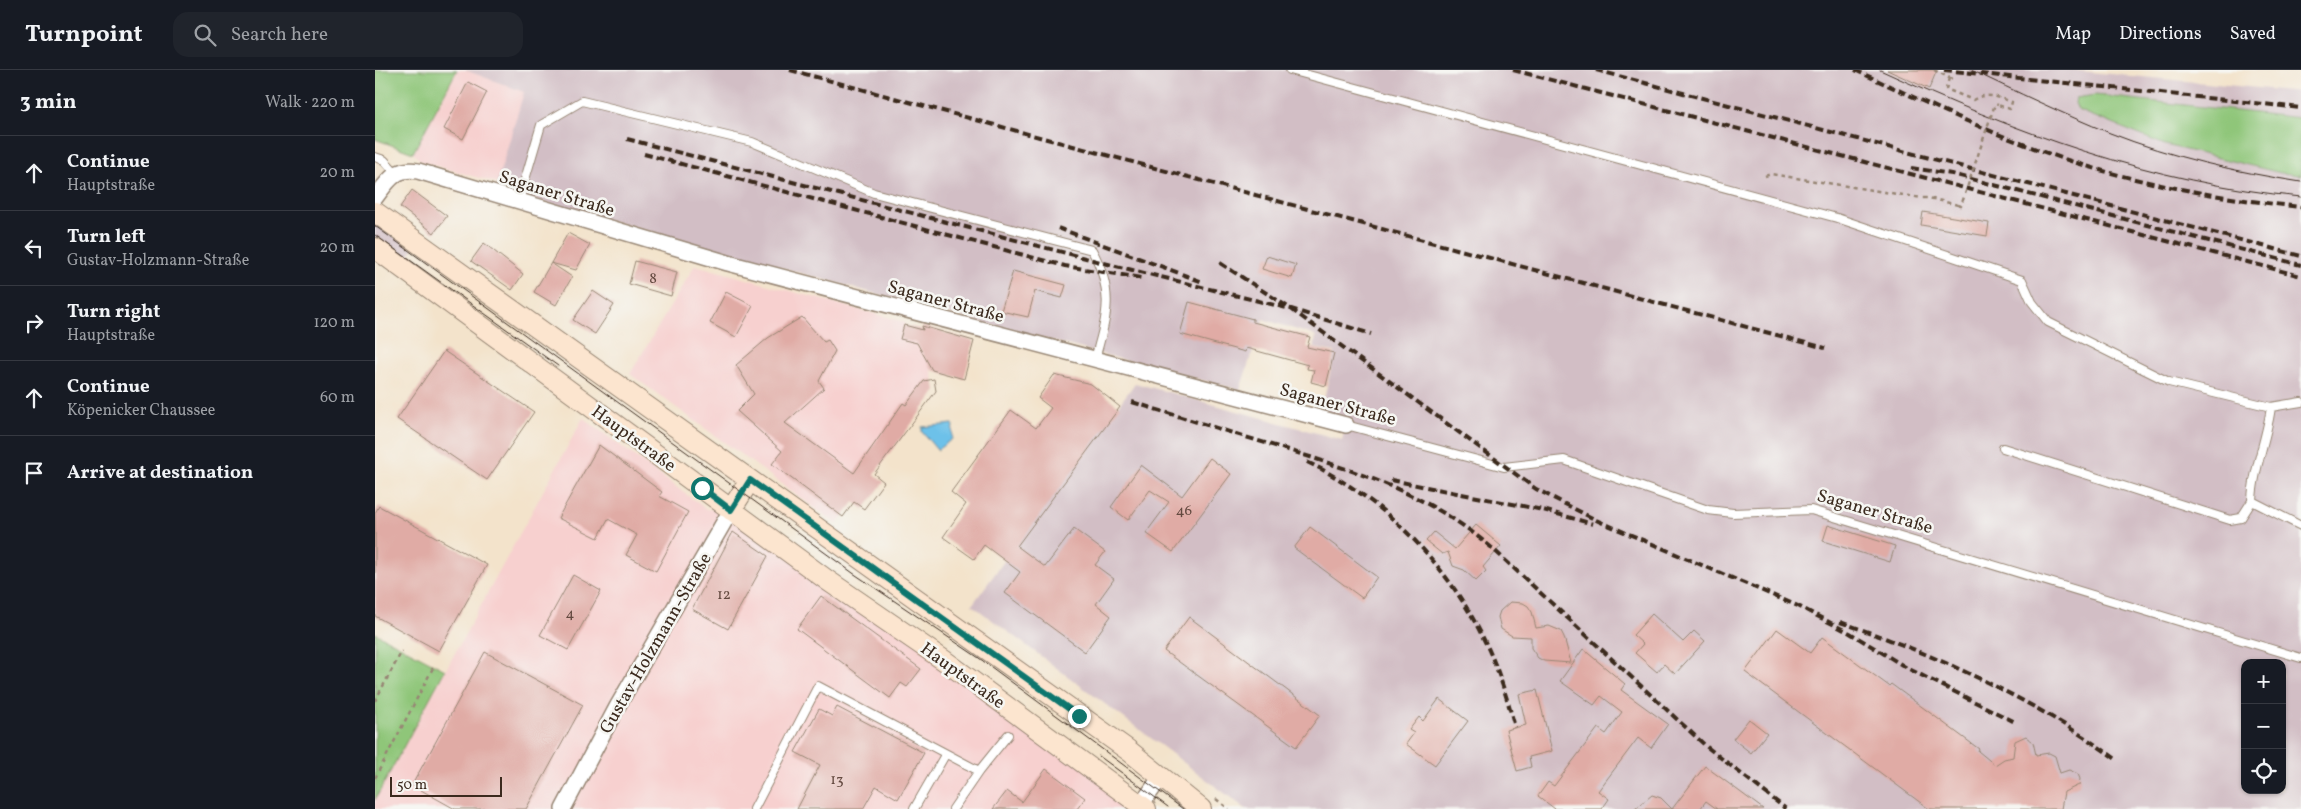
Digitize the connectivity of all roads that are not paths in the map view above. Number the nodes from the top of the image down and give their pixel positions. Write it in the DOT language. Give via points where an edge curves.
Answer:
graph roads {
  1 [pos="1290,70"];
  2 [pos="375,157"];
  3 [pos="396,173"];
  4 [pos="375,198"];
  5 [pos="519,200"];
  6 [pos="375,212"];
  7 [pos="375,248"];
  8 [pos="1095,359"];
  9 [pos="2301,402"];
  10 [pos="2271,407"];
  11 [pos="1347,425"];
  12 [pos="2003,448"];
  13 [pos="750,480"];
  14 [pos="2252,501"];
  15 [pos="731,510"];
  16 [pos="2301,526"];
  17 [pos="2301,658"];
  18 [pos="1008,735"];
  19 [pos="945,755"];
  20 [pos="979,771"];
  21 [pos="1161,777"];
  22 [pos="1142,808"];
  23 [pos="563,809"];
  24 [pos="754,809"];
  25 [pos="914,809"];
  26 [pos="953,809"];
  27 [pos="1201,809"];
  1 -- 10 [label="lane" via="1810,210 2022,280 2032,302 2048,322 2169,382"];
  2 -- 3 [label="lane" via="384,160"];
  3 -- 4 [label="street"];
  3 -- 5 [label="street, Saganer Straße" via="410,169"];
  5 -- 8 [label="street, Saganer Straße" via="728,263"];
  5 -- 8 [label="lane" via="541,124 582,101 752,142 874,193 1092,250 1100,267 1108,309"];
  6 -- 13 [label="main road, Hauptstraße"];
  7 -- 15 [label="main road, Hauptstraße"];
  8 -- 11 [label="street, Saganer Straße"];
  9 -- 10 [label="lane"];
  10 -- 14 [label="lane"];
  11 -- 17 [label="lane, Saganer Straße" via="1504,467 1553,460 1575,462 1708,510 1733,513 1811,510"];
  12 -- 14 [label="lane" via="2231,520 2241,518"];
  13 -- 15 [label="main road, Gustav-Holzmann-Straße"];
  13 -- 21 [label="main road, Hauptstraße" via="1128,750"];
  14 -- 16 [label="lane"];
  15 -- 22 [label="main road, Hauptstraße" via="945,661"];
  15 -- 23 [label="street, Gustav-Holzmann-Straße" via="627,689"];
  18 -- 20 [label="lane"];
  19 -- 20 [label="lane"];
  19 -- 24 [label="lane" via="818,686"];
  19 -- 25 [label="lane"];
  20 -- 26 [label="lane"];
  21 -- 22 [label="street"];
  21 -- 27 [label="main road, Hauptstraße"];
}
